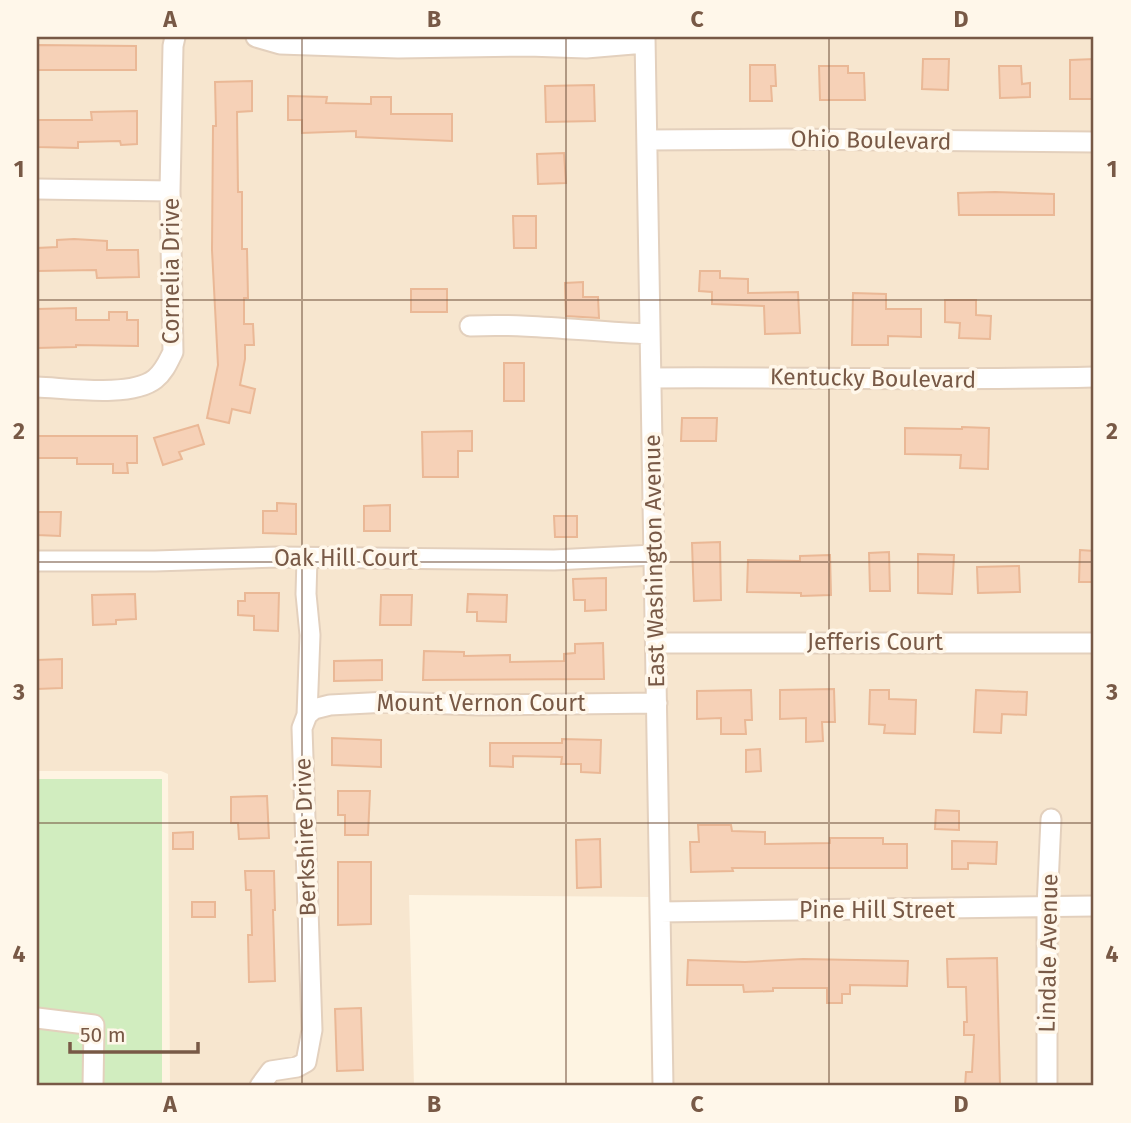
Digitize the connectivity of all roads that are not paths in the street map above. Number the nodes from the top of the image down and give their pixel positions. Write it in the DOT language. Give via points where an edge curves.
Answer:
graph roads {
  1 [pos="175,37"];
  2 [pos="256,37"];
  3 [pos="645,40"];
  4 [pos="647,140"];
  5 [pos="1094,142"];
  6 [pos="37,189"];
  7 [pos="170,191"];
  8 [pos="470,326"];
  9 [pos="650,334"];
  10 [pos="1094,377"];
  11 [pos="651,378"];
  12 [pos="37,387"];
  13 [pos="654,555"];
  14 [pos="307,558"];
  15 [pos="37,561"];
  16 [pos="656,643"];
  17 [pos="1094,643"];
  18 [pos="657,703"];
  19 [pos="307,715"];
  20 [pos="1051,819"];
  21 [pos="1094,906"];
  22 [pos="1047,907"];
  23 [pos="660,912"];
  24 [pos="37,1018"];
  25 [pos="93,1086"];
  26 [pos="260,1086"];
  27 [pos="663,1086"];
  28 [pos="1047,1086"];
  1 -- 7 [label="street, Cornelia Drive"];
  2 -- 3 [label="street" via="280,44 398,48 586,48"];
  3 -- 4 [label="street, East Washington Avenue"];
  4 -- 5 [label="street, Ohio Boulevard"];
  4 -- 9 [label="street, East Washington Avenue"];
  6 -- 7 [label="street"];
  7 -- 12 [label="street, Cornelia Drive" via="175,338 166,367 148,383 128,388"];
  8 -- 9 [label="street"];
  9 -- 11 [label="street, East Washington Avenue"];
  10 -- 11 [label="street, Kentucky Boulevard"];
  11 -- 13 [label="street, East Washington Avenue"];
  13 -- 14 [label="street, Oak Hill Court" via="554,560"];
  13 -- 16 [label="street, East Washington Avenue"];
  14 -- 15 [label="street, Oak Hill Court"];
  14 -- 19 [label="street, Berkshire Drive"];
  16 -- 17 [label="street, Jefferis Court"];
  16 -- 18 [label="street, East Washington Avenue"];
  18 -- 19 [label="street, Mount Vernon Court" via="388,702 330,705"];
  18 -- 23 [label="street, East Washington Avenue"];
  19 -- 26 [label="street, Berkshire Drive" via="302,728 312,1030 309,1054 297,1067 271,1072"];
  20 -- 22 [label="street, Lindale Avenue"];
  21 -- 22 [label="street, Pine Hill Street"];
  22 -- 23 [label="street, Pine Hill Street"];
  22 -- 28 [label="street, Lindale Avenue"];
  23 -- 27 [label="street, East Washington Avenue"];
  24 -- 25 [label="street" via="94,1025"];
}
